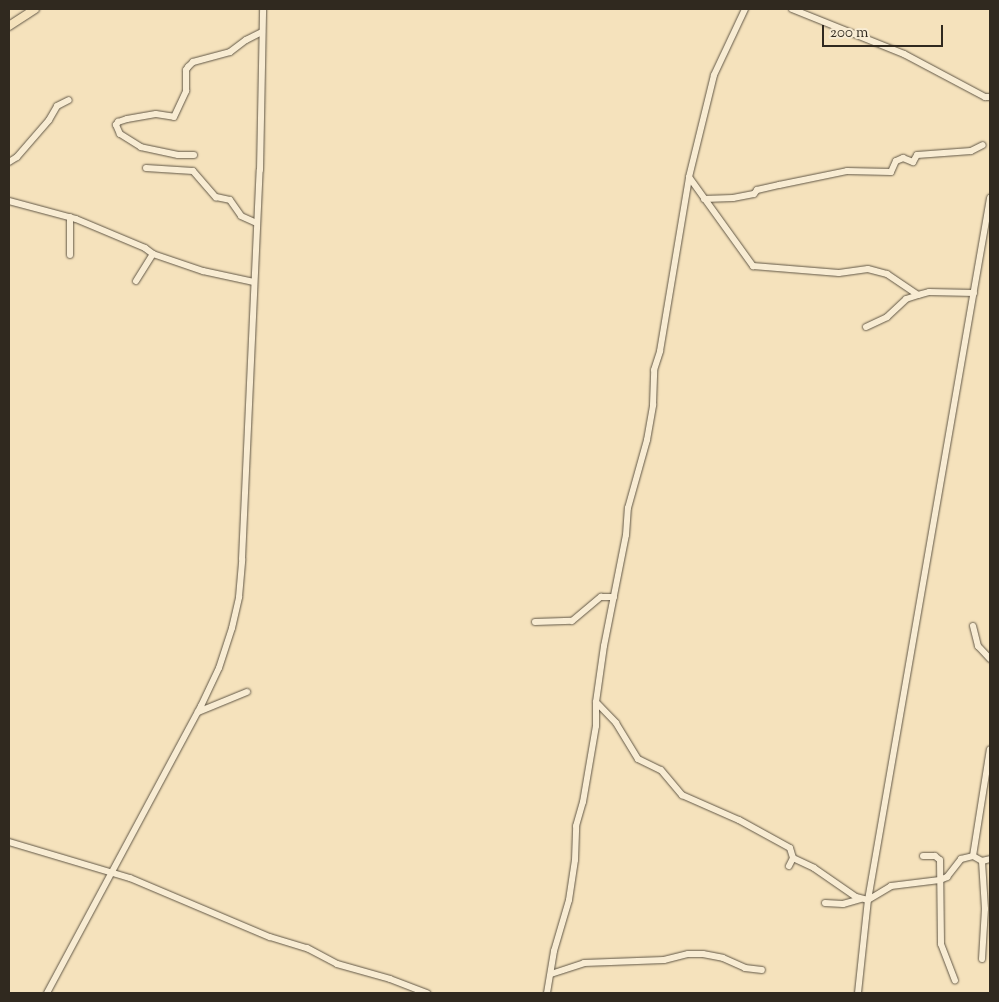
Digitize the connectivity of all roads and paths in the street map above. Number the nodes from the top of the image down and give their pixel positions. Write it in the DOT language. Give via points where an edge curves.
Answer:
graph roads {
  1 [pos="35,9"];
  2 [pos="263,9"];
  3 [pos="745,9"];
  4 [pos="792,9"];
  5 [pos="9,26"];
  6 [pos="262,32"];
  7 [pos="990,97"];
  8 [pos="69,100"];
  9 [pos="983,145"];
  10 [pos="194,155"];
  11 [pos="9,162"];
  12 [pos="146,168"];
  13 [pos="688,177"];
  14 [pos="990,198"];
  15 [pos="704,199"];
  16 [pos="9,201"];
  17 [pos="70,217"];
  18 [pos="257,223"];
  19 [pos="153,254"];
  20 [pos="70,255"];
  21 [pos="136,280"];
  22 [pos="254,282"];
  23 [pos="974,293"];
  24 [pos="918,295"];
  25 [pos="866,327"];
  26 [pos="614,596"];
  27 [pos="535,622"];
  28 [pos="973,626"];
  29 [pos="990,658"];
  30 [pos="248,692"];
  31 [pos="596,702"];
  32 [pos="198,712"];
  33 [pos="990,748"];
  34 [pos="9,842"];
  35 [pos="923,856"];
  36 [pos="973,856"];
  37 [pos="793,858"];
  38 [pos="990,859"];
  39 [pos="982,861"];
  40 [pos="789,866"];
  41 [pos="112,872"];
  42 [pos="940,880"];
  43 [pos="865,899"];
  44 [pos="825,903"];
  45 [pos="982,959"];
  46 [pos="762,970"];
  47 [pos="551,974"];
  48 [pos="955,980"];
  49 [pos="47,993"];
  50 [pos="427,993"];
  51 [pos="547,993"];
  52 [pos="858,993"];
  1 -- 5 [label="main road"];
  2 -- 6 [label="street"];
  3 -- 13 [label="street" via="714,75"];
  4 -- 7 [label="street" via="904,54"];
  6 -- 10 [label="street" via="230,52 188,66 186,91 174,117 156,114 127,119 116,125 120,134 141,146 178,155"];
  6 -- 18 [label="street"];
  8 -- 11 [label="street" via="57,106 49,120"];
  9 -- 15 [label="street" via="971,151 917,155 913,162 903,158 896,161 891,172 848,171 757,190 754,194"];
  12 -- 18 [label="street" via="193,171 216,197 230,200 241,216"];
  13 -- 15 [label="street"];
  13 -- 26 [label="street" via="660,351 654,370 653,405 628,508"];
  14 -- 23 [label="street"];
  15 -- 24 [label="street" via="753,266 839,273 868,270 887,274"];
  16 -- 17 [label="street"];
  17 -- 19 [label="street"];
  17 -- 20 [label="street"];
  18 -- 22 [label="street"];
  19 -- 21 [label="street"];
  19 -- 22 [label="street" via="219,276"];
  22 -- 32 [label="street" via="238,596 226,648"];
  23 -- 24 [label="street" via="929,292"];
  23 -- 43 [label="street"];
  24 -- 25 [label="street" via="906,299 887,317"];
  26 -- 27 [label="street" via="601,597 572,621"];
  26 -- 31 [label="street"];
  28 -- 29 [label="street" via="978,646"];
  30 -- 32 [label="street"];
  31 -- 37 [label="street" via="616,723 638,759 661,770 682,795 739,820 790,848"];
  31 -- 47 [label="street" via="594,735 576,826 569,900 554,951"];
  32 -- 41 [label="street"];
  33 -- 36 [label="street"];
  34 -- 41 [label="street"];
  35 -- 42 [label="street" via="935,856 940,860"];
  36 -- 39 [label="street"];
  36 -- 42 [label="street" via="961,859 958,866"];
  37 -- 40 [label="street"];
  37 -- 43 [label="street" via="814,868 856,897"];
  38 -- 39 [label="street"];
  39 -- 45 [label="street" via="985,909"];
  41 -- 49 [label="street"];
  41 -- 50 [label="street" via="270,937 308,948 336,964"];
  42 -- 43 [label="street" via="891,886"];
  42 -- 48 [label="street" via="941,944"];
  43 -- 44 [label="street" via="843,904"];
  43 -- 52 [label="street"];
  46 -- 47 [label="street" via="745,968 723,958 703,954 664,960 584,964"];
  47 -- 51 [label="street"];
}
